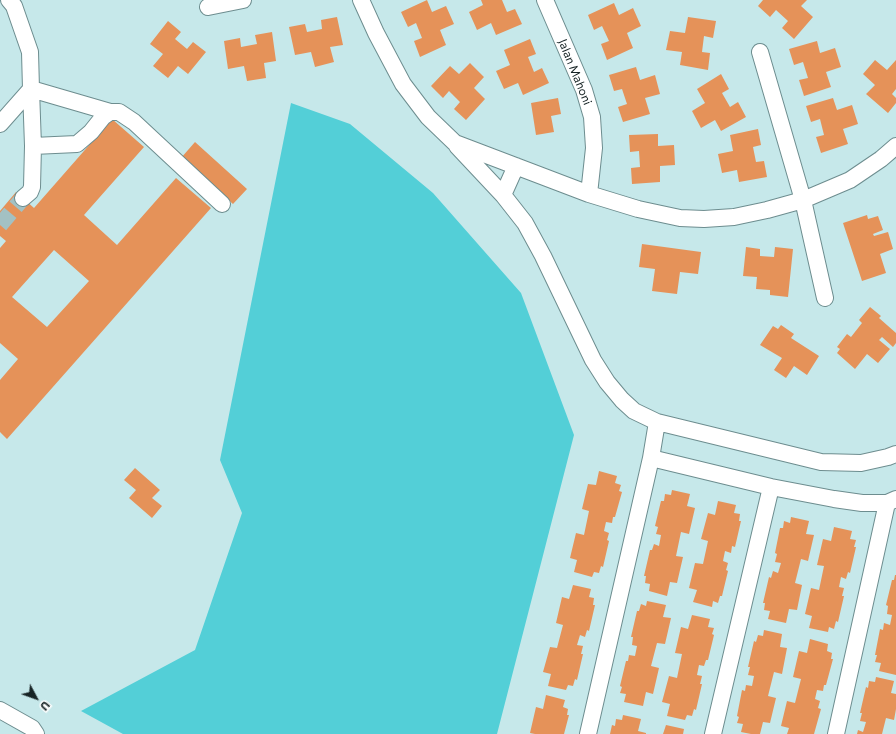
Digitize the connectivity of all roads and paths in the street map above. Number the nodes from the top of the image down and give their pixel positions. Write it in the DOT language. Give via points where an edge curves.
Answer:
graph roads {
  1 [pos="9,0"];
  2 [pos="244,0"];
  3 [pos="361,0"];
  4 [pos="545,0"];
  5 [pos="208,7"];
  6 [pos="760,52"];
  7 [pos="31,89"];
  8 [pos="110,112"];
  9 [pos="0,124"];
  10 [pos="454,143"];
  11 [pos="33,146"];
  12 [pos="896,146"];
  13 [pos="516,166"];
  14 [pos="589,194"];
  15 [pos="503,195"];
  16 [pos="23,198"];
  17 [pos="803,200"];
  18 [pos="222,204"];
  19 [pos="825,298"];
  20 [pos="657,422"];
  21 [pos="896,454"];
  22 [pos="651,458"];
  23 [pos="771,487"];
  24 [pos="892,501"];
  25 [pos="0,710"];
  26 [pos="36,734"];
  27 [pos="588,734"];
  28 [pos="714,734"];
  29 [pos="836,734"];
  1 -- 7 [label="street" via="14,6 30,52"];
  2 -- 5 [label="street"];
  3 -- 10 [label="street" via="403,84 428,117"];
  4 -- 14 [label="street, Jalan Mahoni" via="584,90 592,117 594,148"];
  6 -- 17 [label="street"];
  7 -- 8 [label="street"];
  7 -- 9 [label="street"];
  7 -- 11 [label="street"];
  8 -- 11 [label="street" via="77,144"];
  8 -- 18 [label="street" via="118,112 134,122"];
  10 -- 13 [label="street"];
  10 -- 15 [label="street"];
  11 -- 16 [label="street" via="32,187"];
  12 -- 17 [label="street" via="850,180"];
  13 -- 14 [label="street"];
  13 -- 15 [label="street"];
  14 -- 17 [label="street" via="638,209 680,218 704,219 734,217"];
  15 -- 20 [label="street" via="525,223 593,360 607,382 634,411"];
  17 -- 19 [label="street"];
  20 -- 21 [label="street" via="821,462 861,463"];
  20 -- 22 [label="street"];
  22 -- 23 [label="street"];
  22 -- 27 [label="street"];
  23 -- 24 [label="street" via="862,503"];
  23 -- 28 [label="street"];
  24 -- 29 [label="street"];
  25 -- 26 [label="street" via="32,728"];
}
